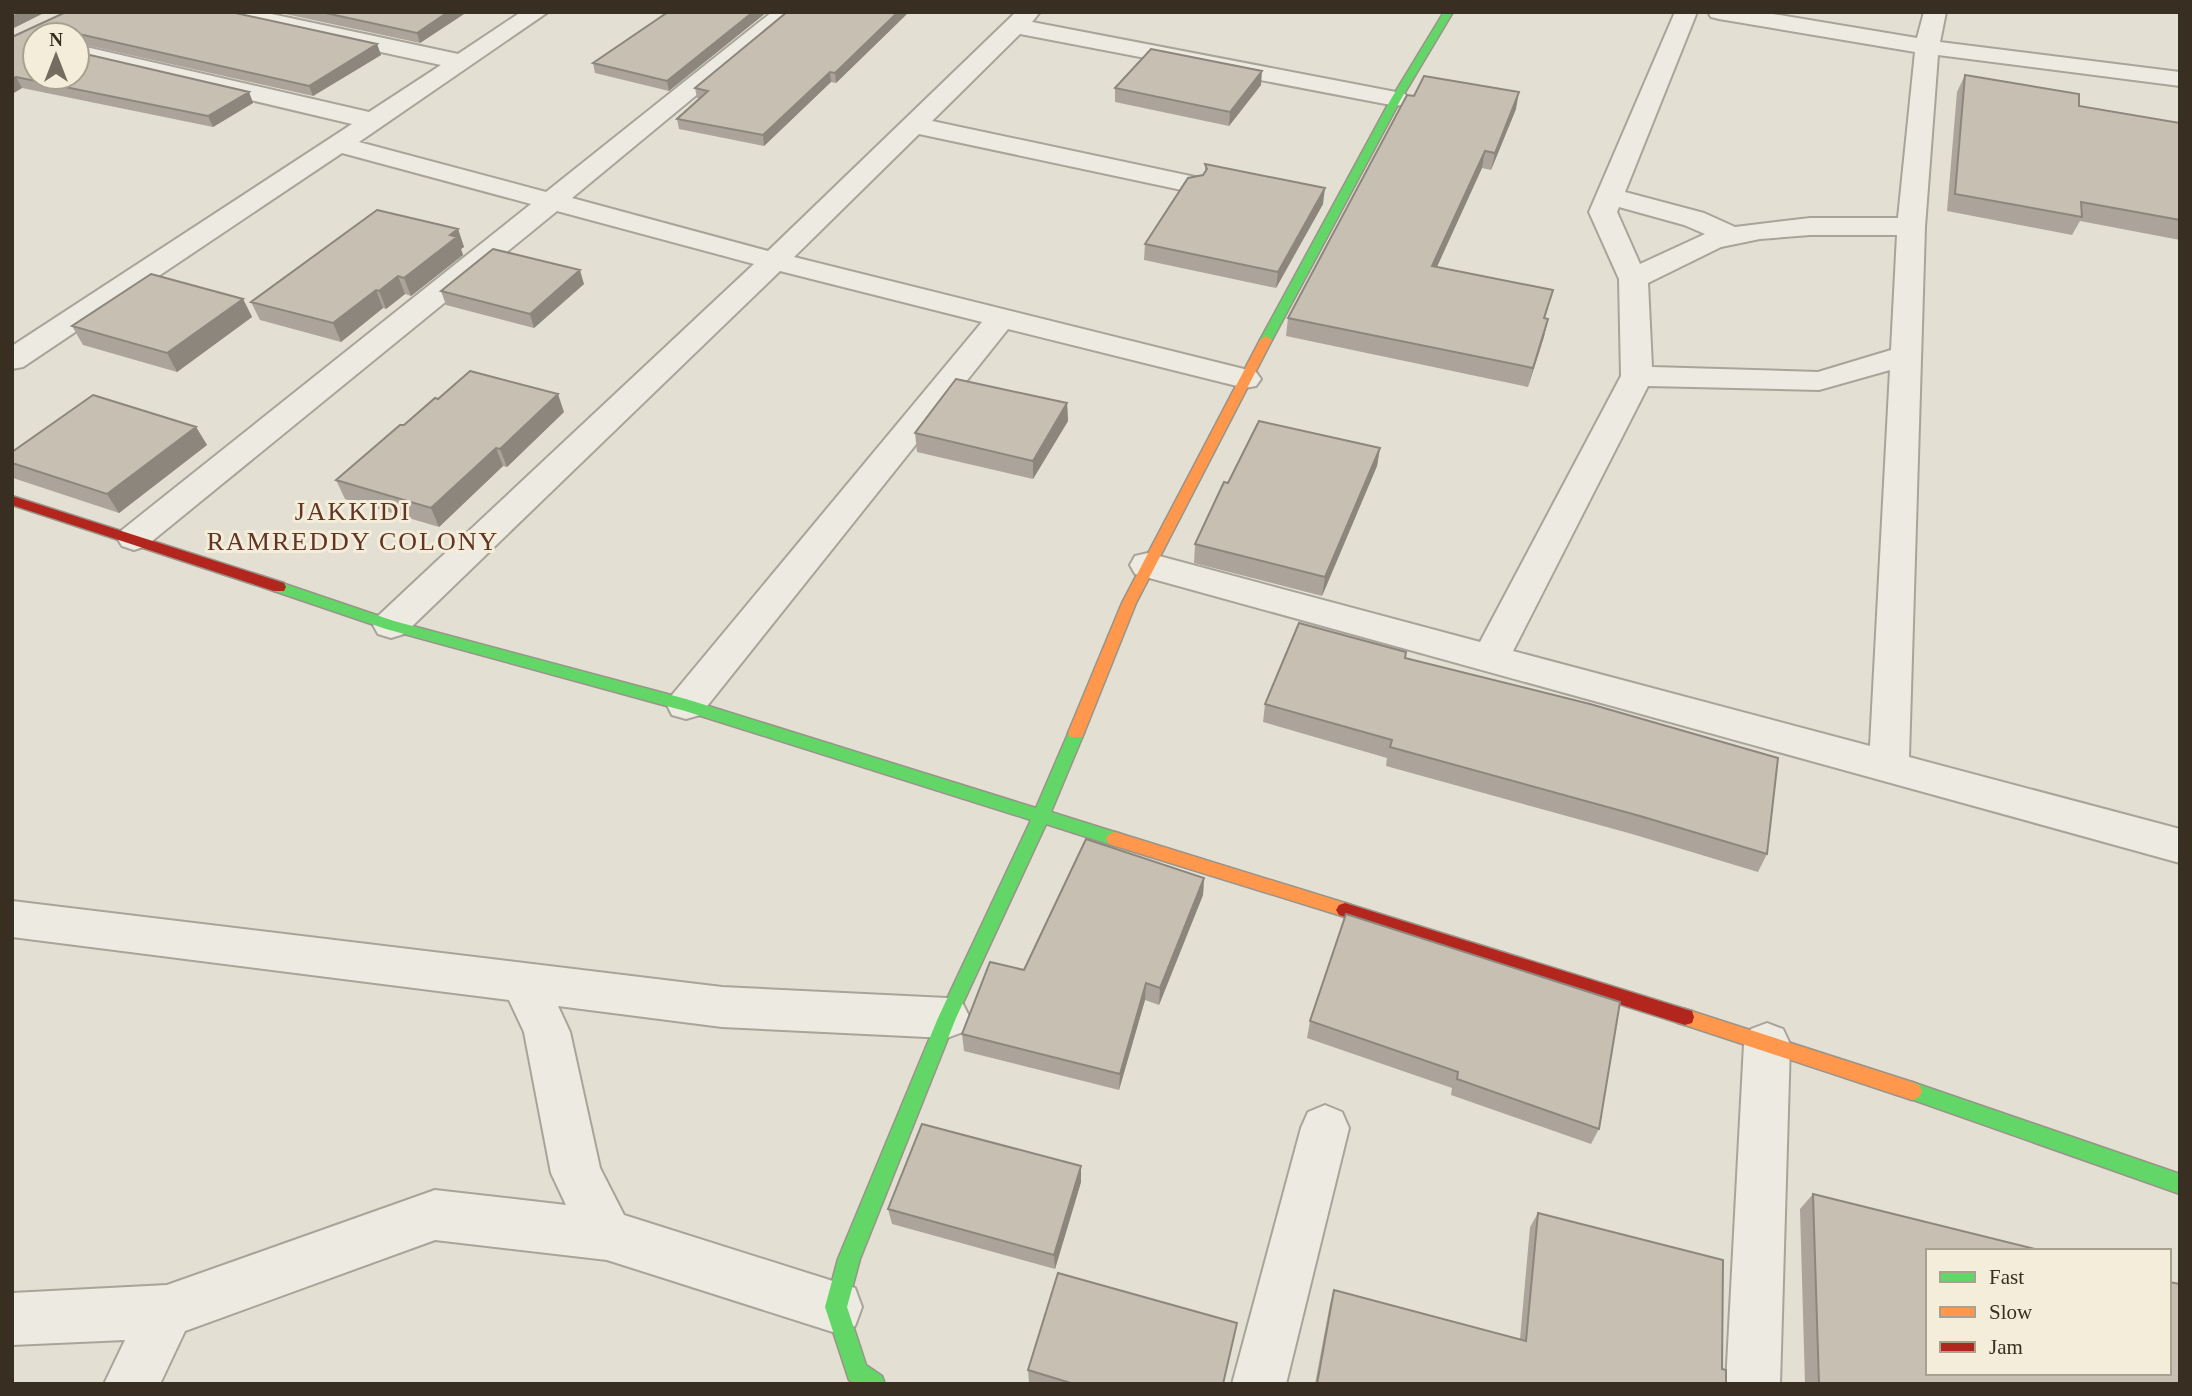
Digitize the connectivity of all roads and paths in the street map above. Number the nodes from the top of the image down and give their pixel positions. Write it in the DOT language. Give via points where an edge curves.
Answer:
graph roads {
  1 [pos="229,12"];
  2 [pos="537,12"];
  3 [pos="786,12"];
  4 [pos="1449,12"];
  5 [pos="1686,12"];
  6 [pos="1719,12"];
  7 [pos="1935,12"];
  8 [pos="1022,19"];
  9 [pos="1927,47"];
  10 [pos="91,55"];
  11 [pos="462,62"];
  12 [pos="2180,79"];
  13 [pos="1396,99"];
  14 [pos="373,121"];
  15 [pos="914,124"];
  16 [pos="338,144"];
  17 [pos="1191,184"];
  18 [pos="1610,196"];
  19 [pos="553,200"];
  20 [pos="1910,227"];
  21 [pos="1734,236"];
  22 [pos="775,261"];
  23 [pos="1633,279"];
  24 [pos="1000,319"];
  25 [pos="1905,356"];
  26 [pos="12,360"];
  27 [pos="1637,376"];
  28 [pos="1245,379"];
  29 [pos="12,500"];
  30 [pos="134,538"];
  31 [pos="1148,565"];
  32 [pos="391,625"];
  33 [pos="1491,657"];
  34 [pos="686,705"];
  35 [pos="1889,767"];
  36 [pos="1041,817"];
  37 [pos="2180,846"];
  38 [pos="12,919"];
  39 [pos="523,982"];
  40 [pos="947,1018"];
  41 [pos="1767,1044"];
  42 [pos="1325,1128"];
  43 [pos="2180,1184"];
  44 [pos="607,1235"];
  45 [pos="836,1307"];
  46 [pos="167,1311"];
  47 [pos="12,1319"];
  48 [pos="131,1384"];
  49 [pos="874,1384"];
  50 [pos="1259,1384"];
  51 [pos="1753,1384"];
  1 -- 11 [label="street"];
  2 -- 11 [label="street"];
  3 -- 19 [label="street"];
  4 -- 13 [label="street"];
  5 -- 18 [label="street"];
  6 -- 9 [label="street"];
  7 -- 9 [label="street"];
  8 -- 13 [label="street"];
  8 -- 15 [label="street"];
  9 -- 12 [label="street"];
  9 -- 20 [label="street"];
  10 -- 14 [label="street"];
  11 -- 14 [label="street"];
  13 -- 28 [label="street"];
  14 -- 16 [label="street"];
  15 -- 17 [label="street"];
  15 -- 22 [label="street"];
  16 -- 19 [label="street"];
  16 -- 26 [label="street"];
  18 -- 21 [label="street" via="1694,219"];
  18 -- 23 [label="street" via="1603,212"];
  19 -- 22 [label="street"];
  19 -- 30 [label="street"];
  20 -- 21 [label="street" via="1824,225"];
  20 -- 25 [label="street"];
  21 -- 23 [label="street" via="1709,242"];
  22 -- 24 [label="street"];
  22 -- 32 [label="street"];
  23 -- 27 [label="street"];
  24 -- 28 [label="street"];
  24 -- 34 [label="street"];
  25 -- 27 [label="street" via="1819,381"];
  25 -- 35 [label="street"];
  27 -- 33 [label="street"];
  28 -- 31 [label="street"];
  29 -- 30 [label="street"];
  30 -- 32 [label="street"];
  31 -- 33 [label="street"];
  31 -- 36 [label="street"];
  32 -- 34 [label="street"];
  33 -- 35 [label="street"];
  34 -- 36 [label="street"];
  35 -- 37 [label="street"];
  36 -- 40 [label="street"];
  36 -- 41 [label="street"];
  38 -- 39 [label="street"];
  39 -- 40 [label="street" via="722,1007"];
  39 -- 44 [label="street" via="547,1032 576,1173"];
  40 -- 45 [label="street" via="849,1259"];
  41 -- 43 [label="street"];
  41 -- 51 [label="street"];
  42 -- 50 [label="street"];
  44 -- 45 [label="street"];
  44 -- 46 [label="street" via="435,1215"];
  45 -- 49 [label="street" via="857,1372"];
  46 -- 47 [label="street"];
  46 -- 48 [label="street"];
}
